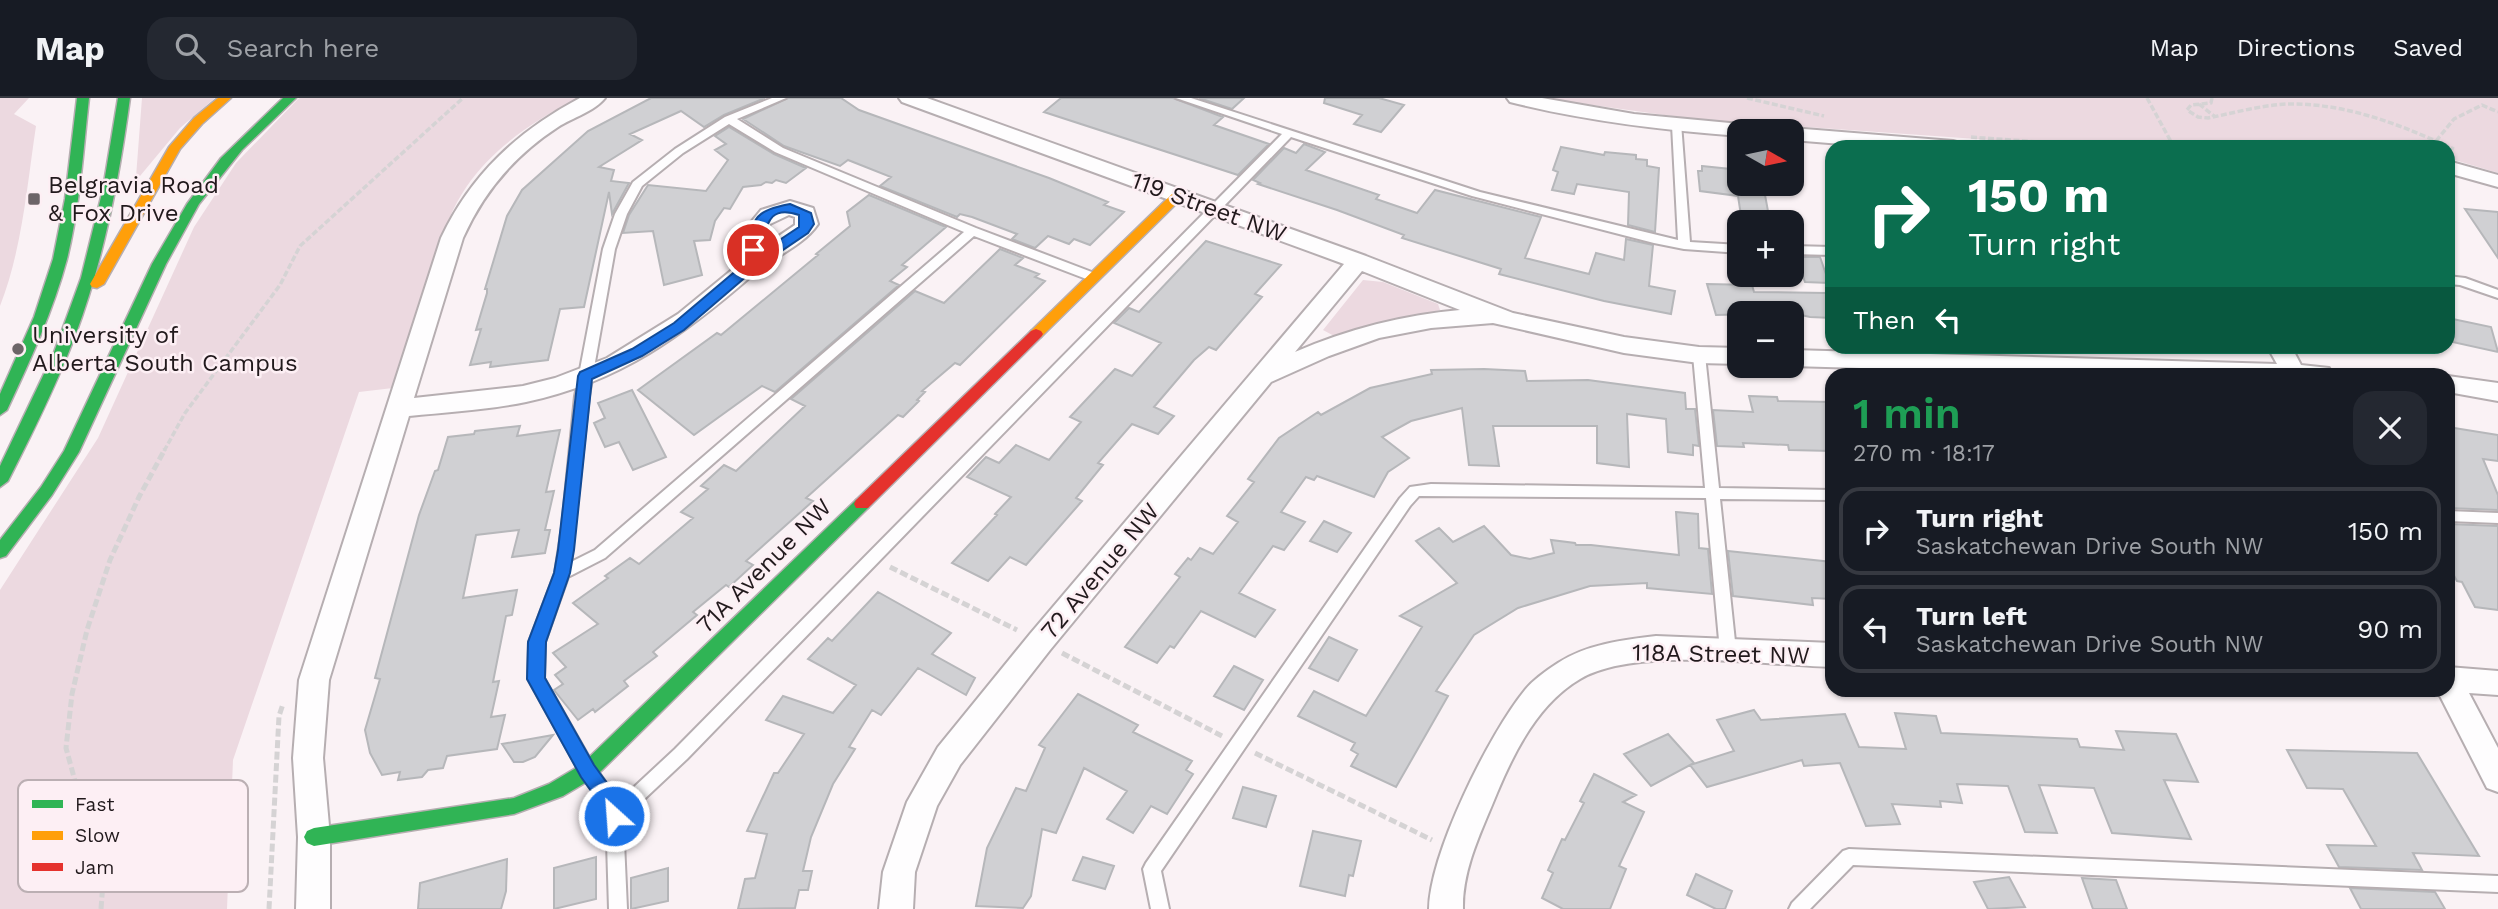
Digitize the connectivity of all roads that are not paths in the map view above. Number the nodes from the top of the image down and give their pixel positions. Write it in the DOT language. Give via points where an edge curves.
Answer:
graph roads {
  1 [pos="83,98"];
  2 [pos="124,98"];
  3 [pos="225,98"];
  4 [pos="289,98"];
  5 [pos="595,98"];
  6 [pos="781,98"];
  7 [pos="909,98"];
  8 [pos="1181,98"];
  9 [pos="1517,98"];
  10 [pos="729,119"];
  11 [pos="1677,125"];
  12 [pos="1727,129"];
  13 [pos="1288,134"];
  14 [pos="1804,135"];
  15 [pos="1917,140"];
  16 [pos="2455,160"];
  17 [pos="2498,181"];
  18 [pos="1177,196"];
  19 [pos="1215,209"];
  20 [pos="972,231"];
  21 [pos="1684,245"];
  22 [pos="1727,248"];
  23 [pos="1804,250"];
  24 [pos="1825,251"];
  25 [pos="1358,261"];
  26 [pos="750,266"];
  27 [pos="1093,277"];
  28 [pos="2455,281"];
  29 [pos="2498,294"];
  30 [pos="77,312"];
  31 [pos="1508,320"];
  32 [pos="1699,355"];
  33 [pos="1727,356"];
  34 [pos="1804,358"];
  35 [pos="2105,368"];
  36 [pos="585,376"];
  37 [pos="1262,378"];
  38 [pos="2455,385"];
  39 [pos="2498,392"];
  40 [pos="399,408"];
  41 [pos="0,410"];
  42 [pos="0,481"];
  43 [pos="1710,491"];
  44 [pos="1825,495"];
  45 [pos="2455,516"];
  46 [pos="2498,518"];
  47 [pos="0,552"];
  48 [pos="562,573"];
  49 [pos="1728,651"];
  50 [pos="1825,655"];
  51 [pos="2455,681"];
  52 [pos="2498,683"];
  53 [pos="2455,695"];
  54 [pos="587,771"];
  55 [pos="2498,778"];
  56 [pos="614,816"];
  57 [pos="314,837"];
  58 [pos="2498,884"];
  59 [pos="313,909"];
  60 [pos="618,909"];
  61 [pos="896,909"];
  62 [pos="1160,909"];
  63 [pos="1446,909"];
  64 [pos="1798,909"];
  1 -- 41 [label="main road" via="65,236 48,298"];
  2 -- 30 [label="main road" via="117,154"];
  3 -- 30 [label="main road" via="175,146 113,262"];
  4 -- 47 [label="main road" via="235,149 193,204 70,454 38,506"];
  5 -- 40 [label="street" via="552,121 516,148 487,176 466,207"];
  6 -- 10 [label="lane"];
  7 -- 18 [label="street, 119 Street NW"];
  8 -- 13 [label="lane"];
  9 -- 11 [label="street" via="1566,111"];
  10 -- 20 [label="lane" via="779,150"];
  10 -- 36 [label="lane" via="637,184 609,249"];
  11 -- 12 [label="street"];
  11 -- 21 [label="lane"];
  13 -- 19 [label="lane"];
  13 -- 21 [label="lane" via="1476,194"];
  14 -- 15 [label="street"];
  16 -- 17 [label="street"];
  18 -- 19 [label="street, 119 Street NW"];
  18 -- 27 [label="main road, 71A Avenue NW"];
  19 -- 25 [label="street, 119 Street NW"];
  19 -- 56 [label="lane" via="681,754"];
  20 -- 27 [label="lane"];
  20 -- 48 [label="lane" via="600,554"];
  21 -- 22 [label="lane"];
  23 -- 24 [label="lane"];
  25 -- 31 [label="street, 119 Street NW"];
  25 -- 37 [label="street, 72 Avenue NW"];
  26 -- 36 [label="street" via="679,327"];
  27 -- 54 [label="main road, 71A Avenue NW"];
  28 -- 29 [label="lane"];
  30 -- 42 [label="main road" via="48,385"];
  31 -- 32 [label="street, 119 Street NW"];
  31 -- 37 [label="street, 119 Street NW" via="1450,317 1384,331 1320,350"];
  32 -- 33 [label="street, 119 Street NW"];
  32 -- 43 [label="lane"];
  34 -- 35 [label="street"];
  36 -- 40 [label="street" via="531,392"];
  36 -- 48 [label="lane"];
  37 -- 61 [label="street, 72 Avenue NW" via="949,756 923,802 899,872"];
  38 -- 39 [label="street"];
  40 -- 57 [label="street" via="314,680 308,758"];
  43 -- 44 [label="lane"];
  43 -- 49 [label="lane"];
  43 -- 62 [label="lane" via="1415,491 1153,869"];
  45 -- 46 [label="lane"];
  48 -- 54 [label="lane" via="537,642 536,679"];
  49 -- 50 [label="street, 118A Street NW"];
  49 -- 63 [label="street, 118A Street NW" via="1656,648 1609,654 1570,670 1537,696 1492,768 1457,853"];
  51 -- 52 [label="street"];
  53 -- 55 [label="street"];
  54 -- 56 [label="lane" via="614,807"];
  54 -- 57 [label="main road, 71A Avenue NW" via="556,790 514,806"];
  56 -- 60 [label="lane"];
  57 -- 59 [label="street"];
  58 -- 64 [label="lane" via="1849,857"];
}
